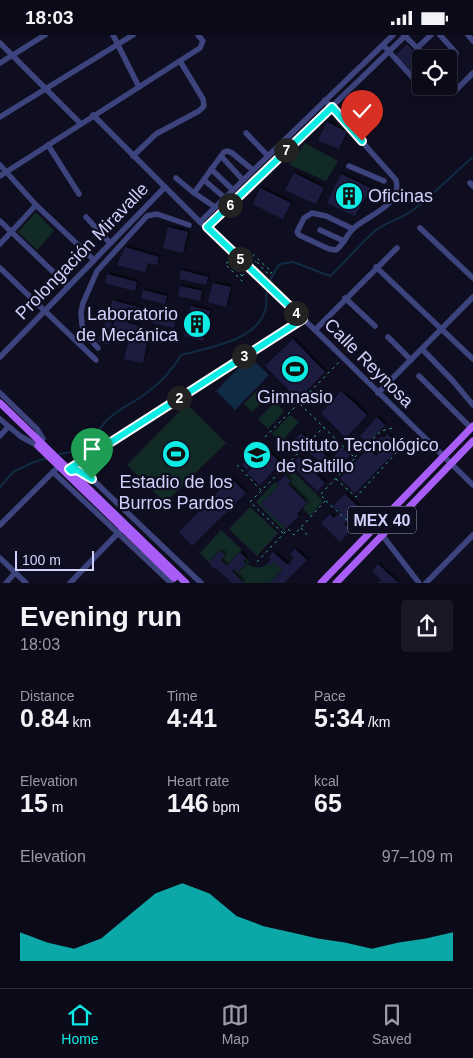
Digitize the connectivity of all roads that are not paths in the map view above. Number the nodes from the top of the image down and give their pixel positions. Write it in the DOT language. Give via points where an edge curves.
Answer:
graph roads {
  1 [pos="45,35"];
  2 [pos="113,35"];
  3 [pos="133,35"];
  4 [pos="198,35"];
  5 [pos="393,35"];
  6 [pos="405,35"];
  7 [pos="431,35"];
  8 [pos="440,35"];
  9 [pos="468,35"];
  10 [pos="473,41"];
  11 [pos="0,43"];
  12 [pos="118,44"];
  13 [pos="383,45"];
  14 [pos="417,48"];
  15 [pos="453,50"];
  16 [pos="389,52"];
  17 [pos="13,55"];
  18 [pos="180,61"];
  19 [pos="0,63"];
  20 [pos="473,73"];
  21 [pos="412,77"];
  22 [pos="139,87"];
  23 [pos="47,89"];
  24 [pos="457,89"];
  25 [pos="325,100"];
  26 [pos="332,107"];
  27 [pos="93,115"];
  28 [pos="0,117"];
  29 [pos="81,124"];
  30 [pos="246,133"];
  31 [pos="48,145"];
  32 [pos="133,155"];
  33 [pos="221,156"];
  34 [pos="268,156"];
  35 [pos="0,165"];
  36 [pos="350,167"];
  37 [pos="211,169"];
  38 [pos="253,170"];
  39 [pos="7,172"];
  40 [pos="0,176"];
  41 [pos="176,178"];
  42 [pos="204,179"];
  43 [pos="243,180"];
  44 [pos="384,181"];
  45 [pos="165,187"];
  46 [pos="233,190"];
  47 [pos="194,193"];
  48 [pos="79,194"];
  49 [pos="225,198"];
  50 [pos="36,205"];
  51 [pos="215,207"];
  52 [pos="86,217"];
  53 [pos="0,221"];
  54 [pos="200,222"];
  55 [pos="189,225"];
  56 [pos="207,227"];
  57 [pos="420,228"];
  58 [pos="353,229"];
  59 [pos="320,231"];
  60 [pos="11,232"];
  61 [pos="344,241"];
  62 [pos="110,243"];
  63 [pos="0,244"];
  64 [pos="397,248"];
  65 [pos="94,260"];
  66 [pos="88,266"];
  67 [pos="376,267"];
  68 [pos="0,269"];
  69 [pos="94,277"];
  70 [pos="473,278"];
  71 [pos="68,286"];
  72 [pos="473,297"];
  73 [pos="345,298"];
  74 [pos="44,311"];
  75 [pos="303,319"];
  76 [pos="375,326"];
  77 [pos="442,329"];
  78 [pos="315,330"];
  79 [pos="388,337"];
  80 [pos="98,347"];
  81 [pos="422,349"];
  82 [pos="0,357"];
  83 [pos="473,359"];
  84 [pos="96,360"];
  85 [pos="411,360"];
  86 [pos="418,376"];
  87 [pos="0,393"];
  88 [pos="378,393"];
  89 [pos="0,403"];
  90 [pos="473,405"];
  91 [pos="0,409"];
  92 [pos="0,419"];
  93 [pos="8,427"];
  94 [pos="472,427"];
  95 [pos="0,436"];
  96 [pos="473,441"];
  97 [pos="43,447"];
  98 [pos="443,457"];
  99 [pos="59,462"];
  100 [pos="451,464"];
  101 [pos="70,470"];
  102 [pos="53,472"];
  103 [pos="473,485"];
  104 [pos="0,525"];
  105 [pos="122,529"];
  106 [pos="382,535"];
  107 [pos="473,535"];
  108 [pos="160,543"];
  109 [pos="152,549"];
  110 [pos="0,558"];
  111 [pos="15,573"];
  112 [pos="6,583"];
  113 [pos="26,583"];
  114 [pos="70,583"];
  115 [pos="171,583"];
  116 [pos="180,583"];
  117 [pos="186,583"];
  118 [pos="201,583"];
  119 [pos="321,583"];
  120 [pos="336,583"];
  121 [pos="419,583"];
  122 [pos="426,583"];
  1 -- 17 [label="street"];
  2 -- 12 [label="street"];
  3 -- 12 [label="street"];
  4 -- 18 [label="street" via="203,41 200,48"];
  5 -- 13 [label="street"];
  6 -- 14 [label="street"];
  6 -- 16 [label="street"];
  7 -- 14 [label="street"];
  8 -- 15 [label="street"];
  9 -- 10 [label="street"];
  11 -- 17 [label="street"];
  12 -- 22 [label="street"];
  12 -- 23 [label="street"];
  13 -- 16 [label="street"];
  13 -- 25 [label="street"];
  16 -- 21 [label="street"];
  16 -- 26 [label="street"];
  17 -- 19 [label="street"];
  17 -- 23 [label="street"];
  18 -- 22 [label="street"];
  18 -- 32 [label="street" via="204,99 204,105 156,134"];
  20 -- 24 [label="street"];
  22 -- 27 [label="street"];
  23 -- 28 [label="street"];
  23 -- 29 [label="street"];
  25 -- 26 [label="street"];
  25 -- 34 [label="street"];
  26 -- 56 [label="street"];
  26 -- 58 [label="street" via="398,183 388,206"];
  27 -- 29 [label="street"];
  27 -- 32 [label="street, Calle Reynosa"];
  29 -- 31 [label="street"];
  30 -- 34 [label="street"];
  31 -- 39 [label="street"];
  31 -- 48 [label="street"];
  32 -- 45 [label="street, Calle Reynosa"];
  33 -- 37 [label="street"];
  33 -- 38 [label="street" via="228,151"];
  33 -- 43 [label="street"];
  34 -- 38 [label="street"];
  35 -- 39 [label="street"];
  36 -- 44 [label="street"];
  37 -- 42 [label="street"];
  37 -- 46 [label="street"];
  38 -- 43 [label="street"];
  39 -- 40 [label="street"];
  39 -- 50 [label="street"];
  41 -- 47 [label="street"];
  42 -- 47 [label="street"];
  42 -- 49 [label="street"];
  43 -- 46 [label="street"];
  45 -- 54 [label="street, Calle Reynosa"];
  45 -- 62 [label="street, Prolongación Miravalle"];
  46 -- 49 [label="street"];
  47 -- 51 [label="street"];
  49 -- 51 [label="street"];
  50 -- 60 [label="street"];
  50 -- 65 [label="street"];
  51 -- 54 [label="street"];
  52 -- 62 [label="street"];
  53 -- 60 [label="street"];
  54 -- 56 [label="street, Calle Reynosa"];
  55 -- 69 [label="street" via="157,214 147,216"];
  56 -- 75 [label="street, Calle Reynosa"];
  57 -- 70 [label="street"];
  58 -- 61 [label="street"];
  58 -- 61 [label="street" via="312,213 297,229 298,235 333,251"];
  59 -- 61 [label="street"];
  60 -- 63 [label="street"];
  60 -- 71 [label="street"];
  62 -- 65 [label="street, Prolongación Miravalle"];
  64 -- 67 [label="street"];
  65 -- 66 [label="street, Prolongación Miravalle"];
  66 -- 69 [label="street"];
  66 -- 71 [label="street, Prolongación Miravalle"];
  67 -- 73 [label="street"];
  67 -- 77 [label="street"];
  68 -- 74 [label="street"];
  69 -- 80 [label="street" via="81,313 87,336"];
  71 -- 74 [label="street, Prolongación Miravalle"];
  72 -- 77 [label="street"];
  73 -- 76 [label="street"];
  73 -- 78 [label="street"];
  74 -- 82 [label="street, Prolongación Miravalle"];
  74 -- 84 [label="street"];
  75 -- 78 [label="street, Calle Reynosa"];
  75 -- 101 [label="street"];
  77 -- 81 [label="street"];
  77 -- 83 [label="street"];
  78 -- 88 [label="street, Calle Reynosa"];
  79 -- 85 [label="street"];
  81 -- 85 [label="street"];
  81 -- 90 [label="street"];
  85 -- 88 [label="street"];
  86 -- 94 [label="street"];
  87 -- 97 [label="street" via="37,429 43,439"];
  88 -- 98 [label="street, Calle Reynosa"];
  89 -- 97 [label="main road"];
  91 -- 97 [label="main road"];
  92 -- 93 [label="street"];
  93 -- 95 [label="street"];
  93 -- 97 [label="street" via="27,441"];
  94 -- 98 [label="main road, MEX 40"];
  96 -- 100 [label="main road, MEX 40"];
  97 -- 99 [label="main road"];
  98 -- 100 [label="street, Calle Reynosa"];
  98 -- 119 [label="main road, MEX 40"];
  99 -- 101 [label="main road"];
  99 -- 102 [label="street"];
  99 -- 105 [label="main road"];
  100 -- 103 [label="street, Calle Reynosa"];
  100 -- 106 [label="main road, MEX 40"];
  101 -- 105 [label="main road"];
  101 -- 108 [label="street" via="77,470 92,479"];
  102 -- 104 [label="street"];
  102 -- 105 [label="street"];
  105 -- 109 [label="main road"];
  105 -- 114 [label="street"];
  105 -- 115 [label="street"];
  105 -- 116 [label="main road"];
  106 -- 120 [label="main road, MEX 40"];
  106 -- 121 [label="street"];
  107 -- 122 [label="street"];
  108 -- 109 [label="street"];
  108 -- 118 [label="street"];
  109 -- 117 [label="main road"];
  110 -- 111 [label="street"];
  111 -- 112 [label="street"];
  111 -- 113 [label="street"];
}
